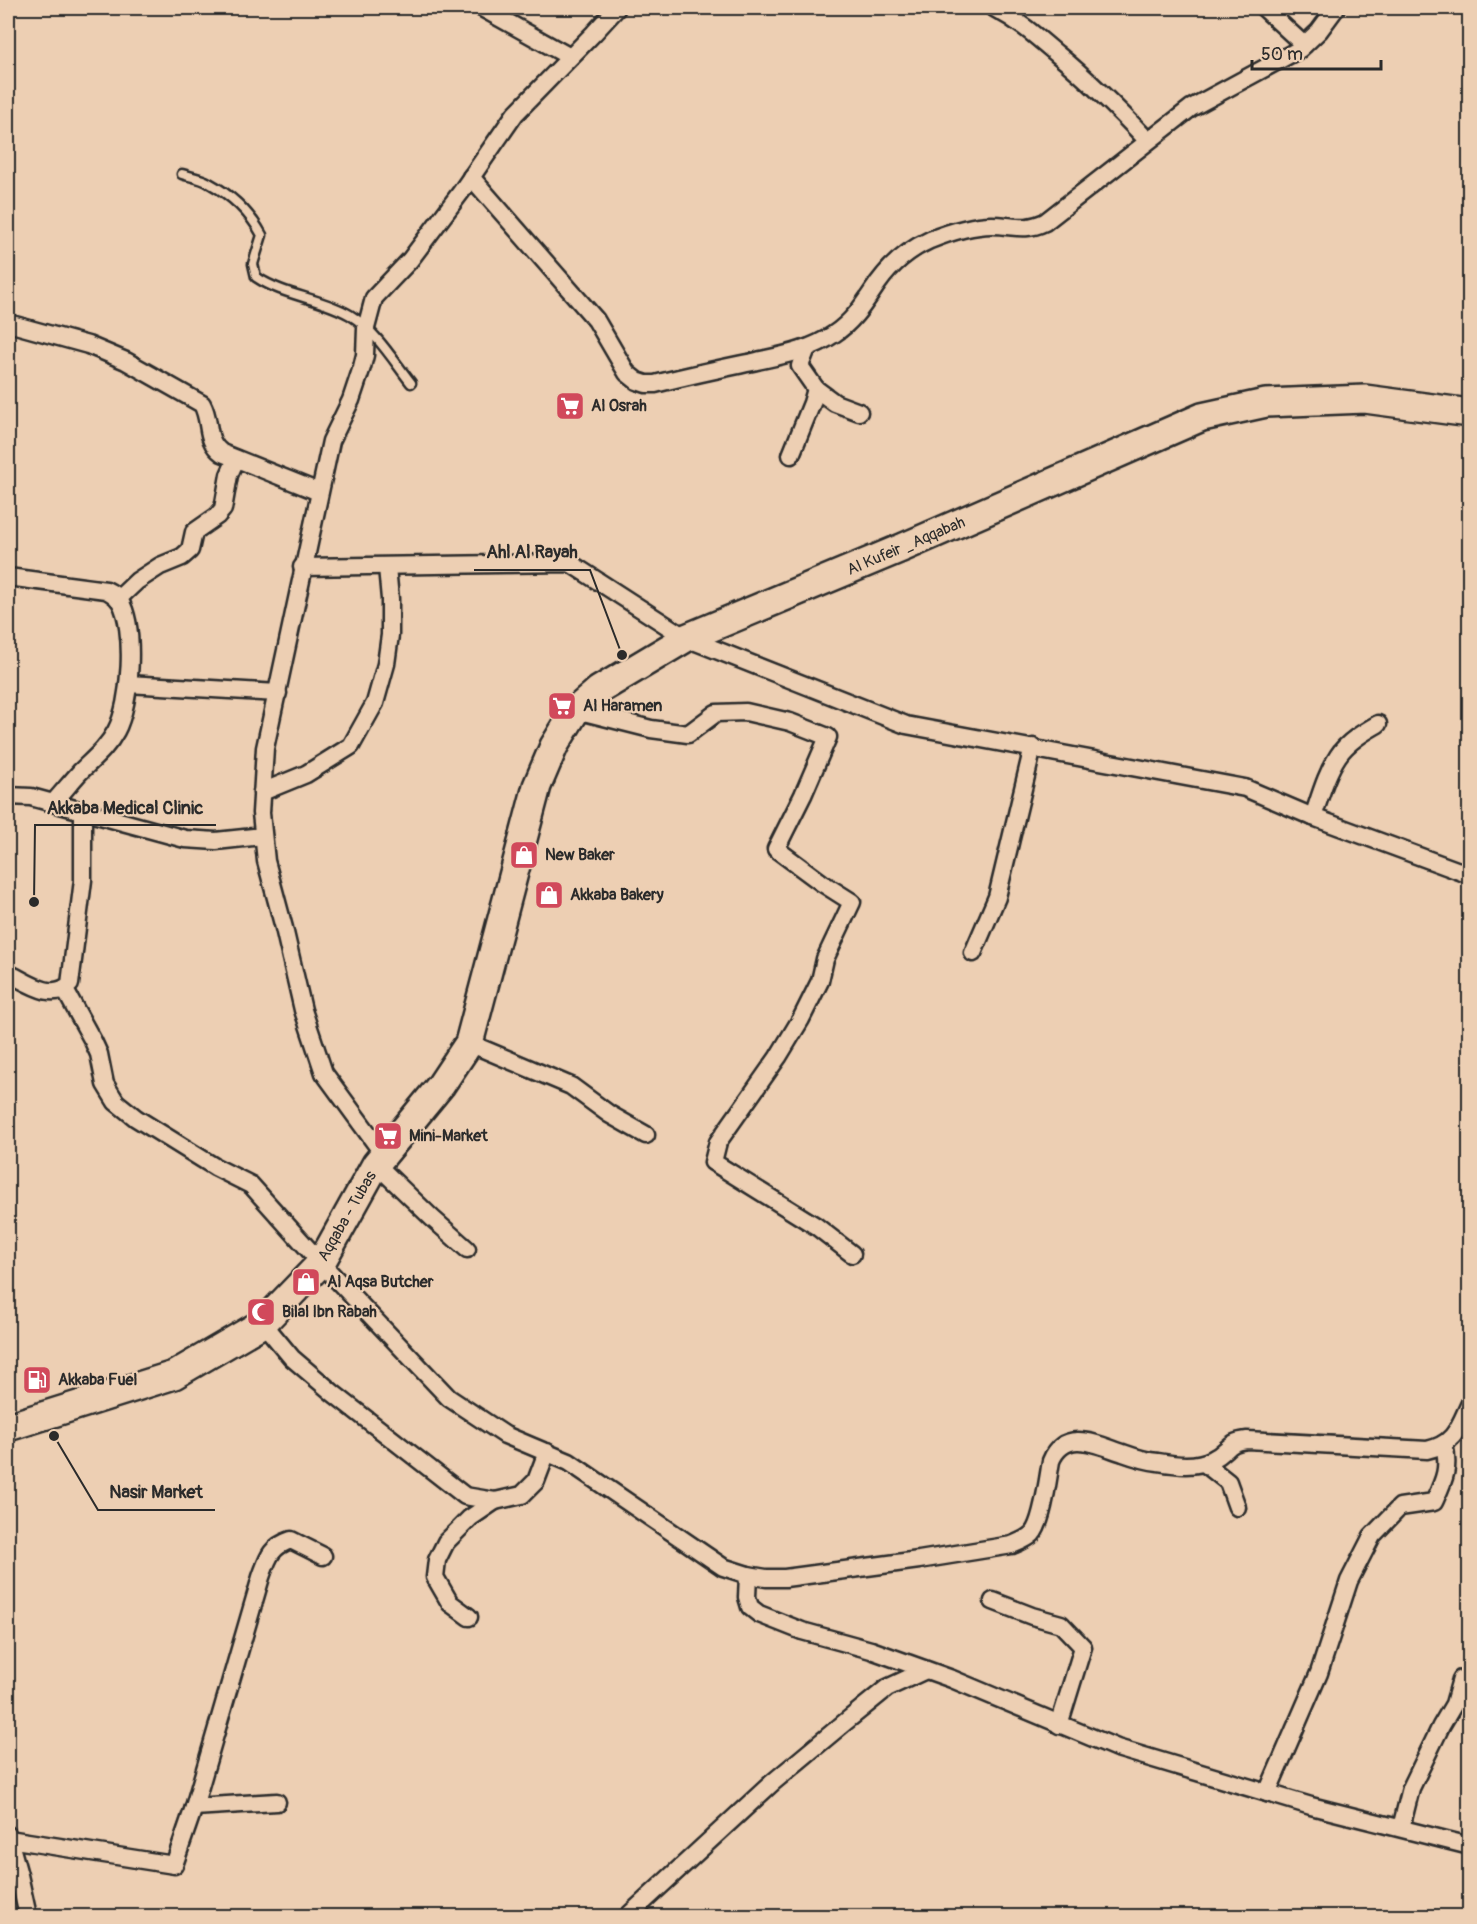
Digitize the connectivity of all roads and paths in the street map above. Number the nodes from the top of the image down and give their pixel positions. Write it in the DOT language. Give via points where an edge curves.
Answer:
graph roads {
  1 [pos="482,8"];
  2 [pos="617,8"];
  3 [pos="994,8"];
  4 [pos="1264,8"];
  5 [pos="1336,8"];
  6 [pos="1018,14"];
  7 [pos="1304,45"];
  8 [pos="570,57"];
  9 [pos="1148,141"];
  10 [pos="182,174"];
  11 [pos="471,177"];
  12 [pos="8,323"];
  13 [pos="366,328"];
  14 [pos="807,348"];
  15 [pos="411,383"];
  16 [pos="816,389"];
  17 [pos="859,412"];
  18 [pos="1470,413"];
  19 [pos="791,455"];
  20 [pos="236,459"];
  21 [pos="319,492"];
  22 [pos="302,567"];
  23 [pos="387,567"];
  24 [pos="8,577"];
  25 [pos="118,599"];
  26 [pos="686,638"];
  27 [pos="128,684"];
  28 [pos="278,693"];
  29 [pos="576,710"];
  30 [pos="1378,724"];
  31 [pos="1034,747"];
  32 [pos="262,792"];
  33 [pos="8,796"];
  34 [pos="53,803"];
  35 [pos="82,811"];
  36 [pos="1313,817"];
  37 [pos="263,836"];
  38 [pos="1470,875"];
  39 [pos="503,918"];
  40 [pos="974,953"];
  41 [pos="8,974"];
  42 [pos="65,990"];
  43 [pos="469,1043"];
  44 [pos="646,1135"];
  45 [pos="380,1160"];
  46 [pos="467,1249"];
  47 [pos="852,1254"];
  48 [pos="321,1263"];
  49 [pos="263,1323"];
  50 [pos="1470,1403"];
  51 [pos="8,1428"];
  52 [pos="1444,1444"];
  53 [pos="547,1452"];
  54 [pos="1204,1463"];
  55 [pos="495,1501"];
  56 [pos="1238,1507"];
  57 [pos="323,1556"];
  58 [pos="748,1575"];
  59 [pos="993,1601"];
  60 [pos="469,1617"];
  61 [pos="926,1670"];
  62 [pos="1461,1679"];
  63 [pos="1059,1725"];
  64 [pos="1267,1793"];
  65 [pos="277,1802"];
  66 [pos="194,1807"];
  67 [pos="1401,1828"];
  68 [pos="8,1837"];
  69 [pos="1470,1846"];
  70 [pos="28,1917"];
  71 [pos="627,1917"];
  1 -- 8 [label="street"];
  2 -- 8 [label="street"];
  3 -- 6 [label="street"];
  4 -- 7 [label="street"];
  5 -- 7 [label="street"];
  6 -- 9 [label="street"];
  7 -- 9 [label="street" via="1191,108"];
  8 -- 11 [label="street" via="515,114"];
  9 -- 14 [label="street" via="1035,227 977,226 914,249 889,270 858,314 835,334"];
  10 -- 13 [label="lane" via="208,182 234,199 255,221 262,235 253,264 256,277 269,286 348,314"];
  11 -- 13 [label="street" via="410,260 374,298"];
  11 -- 14 [label="street" via="596,320 627,373 637,381 655,384"];
  12 -- 20 [label="street" via="88,345 194,399 207,413 211,442"];
  13 -- 15 [label="lane"];
  13 -- 21 [label="street" via="362,367 351,400 330,441"];
  14 -- 16 [label="street" via="800,366"];
  16 -- 17 [label="street" via="835,403"];
  16 -- 19 [label="street"];
  18 -- 26 [label="main road, Al Kufeir _Aqqabah" via="1365,399 1266,403 1202,417"];
  20 -- 21 [label="street"];
  20 -- 25 [label="street" via="223,509 194,532 190,550 137,581"];
  21 -- 22 [label="street"];
  22 -- 23 [label="street"];
  22 -- 28 [label="street"];
  23 -- 26 [label="street" via="570,563"];
  23 -- 32 [label="street" via="390,635 375,703 351,746 306,774"];
  24 -- 25 [label="street" via="106,591"];
  25 -- 27 [label="street" via="129,634"];
  26 -- 29 [label="main road, Al Kufeir _Aqqabah" via="599,690"];
  26 -- 31 [label="street" via="906,725"];
  27 -- 28 [label="street"];
  27 -- 34 [label="street" via="122,719 112,737"];
  28 -- 32 [label="street" via="265,748"];
  29 -- 39 [label="main road, Al Kufeir _Aqqabah" via="554,746 537,786"];
  29 -- 47 [label="street" via="688,734 716,713 746,712 828,737 776,849 852,902 801,1019 718,1142 713,1162 816,1226"];
  30 -- 36 [label="street" via="1338,755"];
  31 -- 36 [label="street" via="1245,788"];
  31 -- 40 [label="street" via="997,897"];
  32 -- 37 [label="street"];
  33 -- 34 [label="street"];
  34 -- 35 [label="street"];
  35 -- 37 [label="street" via="199,841"];
  35 -- 42 [label="street" via="83,880 70,984"];
  36 -- 38 [label="street"];
  37 -- 45 [label="street" via="303,1010 324,1073"];
  39 -- 43 [label="main road, Aqqaba - Tubas"];
  41 -- 42 [label="street" via="47,992"];
  42 -- 48 [label="street" via="99,1054 105,1084 116,1102 215,1167 251,1185"];
  43 -- 44 [label="street" via="572,1086"];
  43 -- 45 [label="main road, Aqqaba - Tubas"];
  45 -- 46 [label="street" via="432,1218"];
  45 -- 48 [label="main road, Aqqaba - Tubas"];
  48 -- 49 [label="main road, Aqqaba - Tubas"];
  48 -- 53 [label="street" via="448,1398 505,1436"];
  49 -- 51 [label="main road, Aqqaba - Tubas" via="174,1375"];
  49 -- 55 [label="street" via="292,1358 430,1470 465,1496"];
  50 -- 52 [label="street" via="1456,1433"];
  52 -- 54 [label="street" via="1419,1450 1247,1440 1235,1441"];
  52 -- 64 [label="street" via="1446,1476 1434,1502 1400,1507 1372,1536 1349,1581 1319,1673"];
  53 -- 55 [label="street" via="536,1480 522,1495"];
  53 -- 58 [label="street" via="569,1462 709,1559"];
  54 -- 56 [label="street" via="1228,1482"];
  54 -- 58 [label="street" via="1156,1462 1094,1443 1070,1442 1054,1453 1039,1524 1022,1541 919,1560 796,1576"];
  55 -- 60 [label="street" via="470,1518 446,1542 437,1560 435,1577 440,1586 450,1603"];
  57 -- 66 [label="street" via="291,1540 271,1552"];
  58 -- 61 [label="street" via="747,1598 759,1614"];
  59 -- 63 [label="street" via="1061,1624 1083,1647"];
  61 -- 63 [label="street"];
  61 -- 71 [label="street" via="887,1688 844,1723 772,1783"];
  62 -- 67 [label="street" via="1454,1704 1411,1788"];
  63 -- 64 [label="street" via="1117,1748"];
  64 -- 67 [label="street"];
  65 -- 66 [label="street"];
  66 -- 68 [label="street" via="174,1865"];
  67 -- 69 [label="street"];
  68 -- 70 [label="street"];
}
